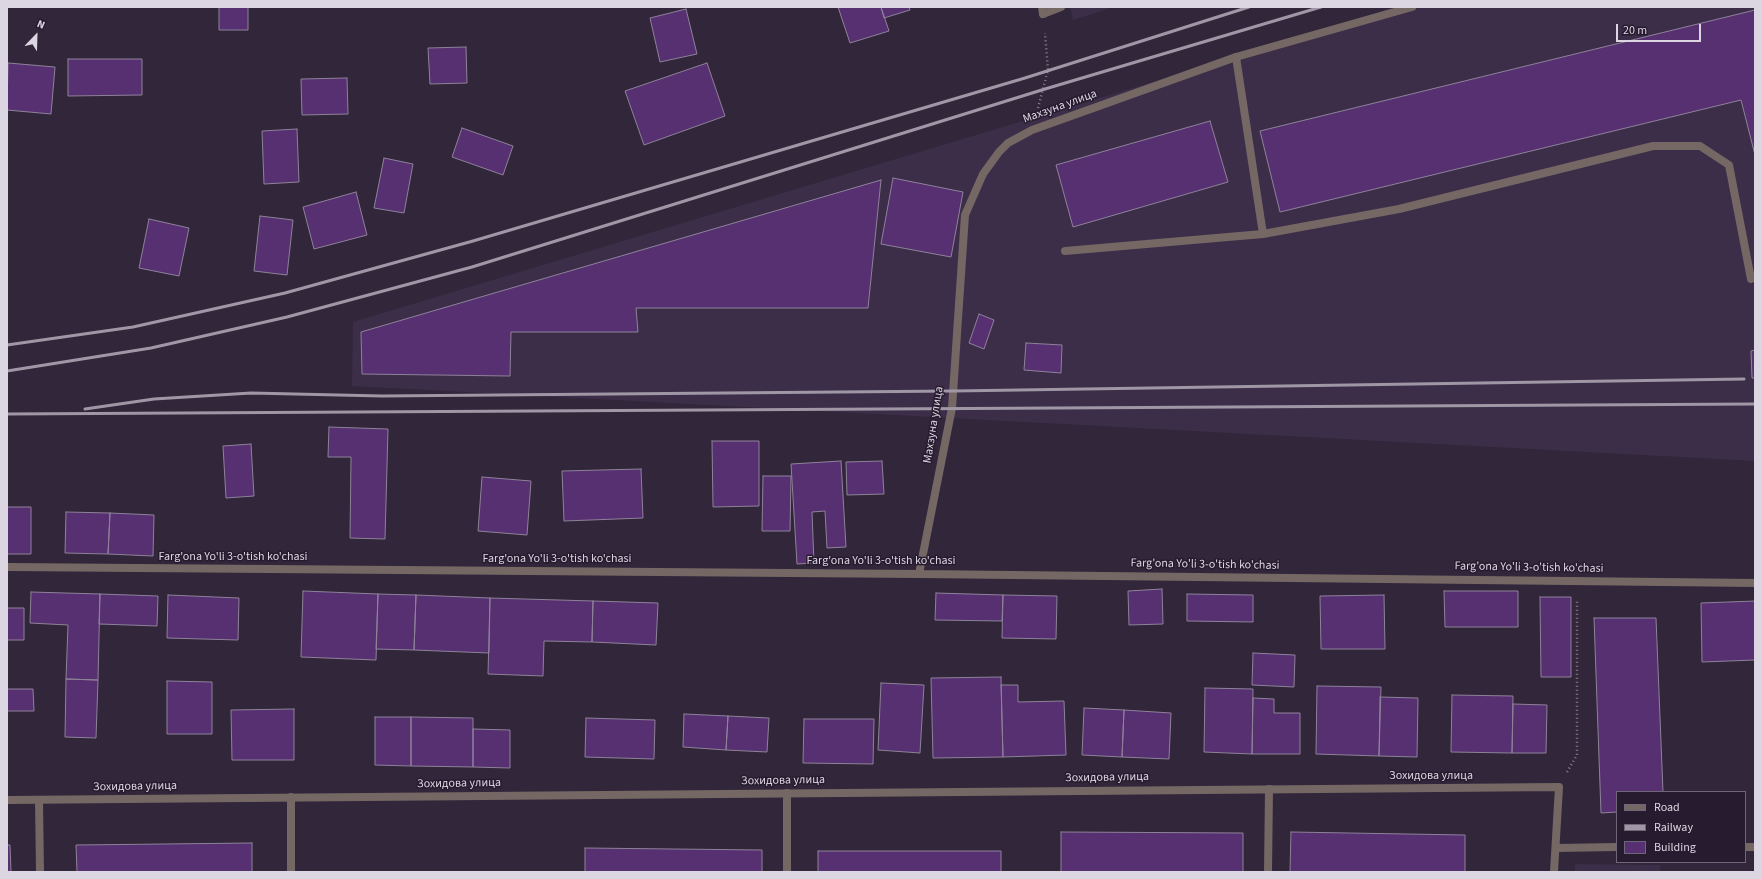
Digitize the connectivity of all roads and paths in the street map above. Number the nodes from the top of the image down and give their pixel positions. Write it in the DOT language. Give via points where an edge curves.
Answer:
graph roads {
  1 [pos="1061,7"];
  2 [pos="1412,7"];
  3 [pos="1043,10"];
  4 [pos="1236,57"];
  5 [pos="1032,130"];
  6 [pos="1263,234"];
  7 [pos="1065,251"];
  8 [pos="1750,279"];
  9 [pos="7,567"];
  10 [pos="919,574"];
  11 [pos="1578,581"];
  12 [pos="1755,583"];
  13 [pos="1559,787"];
  14 [pos="1269,789"];
  15 [pos="787,793"];
  16 [pos="291,798"];
  17 [pos="7,800"];
  18 [pos="39,800"];
  19 [pos="1616,847"];
  20 [pos="1556,848"];
  21 [pos="40,872"];
  22 [pos="291,872"];
  23 [pos="787,872"];
  24 [pos="1268,872"];
  25 [pos="1554,872"];
  1 -- 3 [label="street"];
  2 -- 4 [label="street, Махзуна улица"];
  3 -- 5 [label="path" via="1048,70"];
  4 -- 5 [label="street, Махзуна улица"];
  4 -- 6 [label="street"];
  5 -- 10 [label="street, Махзуна улица" via="1008,143 991,162 976,187 965,215 952,408"];
  6 -- 7 [label="street"];
  6 -- 8 [label="street" via="1399,209 1653,146 1700,146 1729,165"];
  9 -- 10 [label="street, Farg'ona Yo'li 3-o'tish ko'chasi"];
  10 -- 11 [label="street, Farg'ona Yo'li 3-o'tish ko'chasi"];
  11 -- 12 [label="street, Farg'ona Yo'li 3-o'tish ko'chasi"];
  11 -- 13 [label="path" via="1577,754"];
  13 -- 14 [label="street, Зохидова улица"];
  13 -- 20 [label="street"];
  14 -- 15 [label="street, Зохидова улица"];
  14 -- 24 [label="street"];
  15 -- 16 [label="street, Зохидова улица"];
  15 -- 23 [label="street"];
  16 -- 18 [label="street, Зохидова улица"];
  16 -- 22 [label="street"];
  17 -- 18 [label="street, Зохидова улица"];
  18 -- 21 [label="street"];
  19 -- 20 [label="street"];
  20 -- 25 [label="street"];
}
